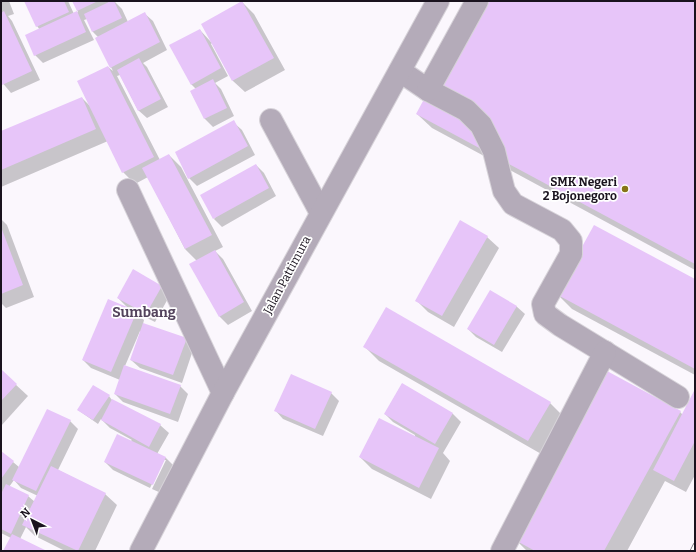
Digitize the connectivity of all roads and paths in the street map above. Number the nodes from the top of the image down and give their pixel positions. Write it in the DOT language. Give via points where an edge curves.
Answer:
graph roads {
  1 [pos="438,1"];
  2 [pos="477,1"];
  3 [pos="400,71"];
  4 [pos="428,90"];
  5 [pos="271,120"];
  6 [pos="128,190"];
  7 [pos="321,213"];
  8 [pos="605,352"];
  9 [pos="223,394"];
  10 [pos="678,397"];
  11 [pos="141,551"];
  12 [pos="502,551"];
  1 -- 3 [label="street, Jalan Pattimura"];
  2 -- 4 [label="street"];
  3 -- 4 [label="street"];
  3 -- 7 [label="street, Jalan Pattimura"];
  4 -- 8 [label="street" via="466,110 481,125 494,151 504,191 513,204 562,230 571,241 571,254 543,304 545,314"];
  5 -- 7 [label="street"];
  6 -- 9 [label="street"];
  7 -- 9 [label="street, Jalan Pattimura"];
  8 -- 10 [label="street"];
  8 -- 12 [label="street"];
  9 -- 11 [label="street, Jalan Pattimura"];
}
